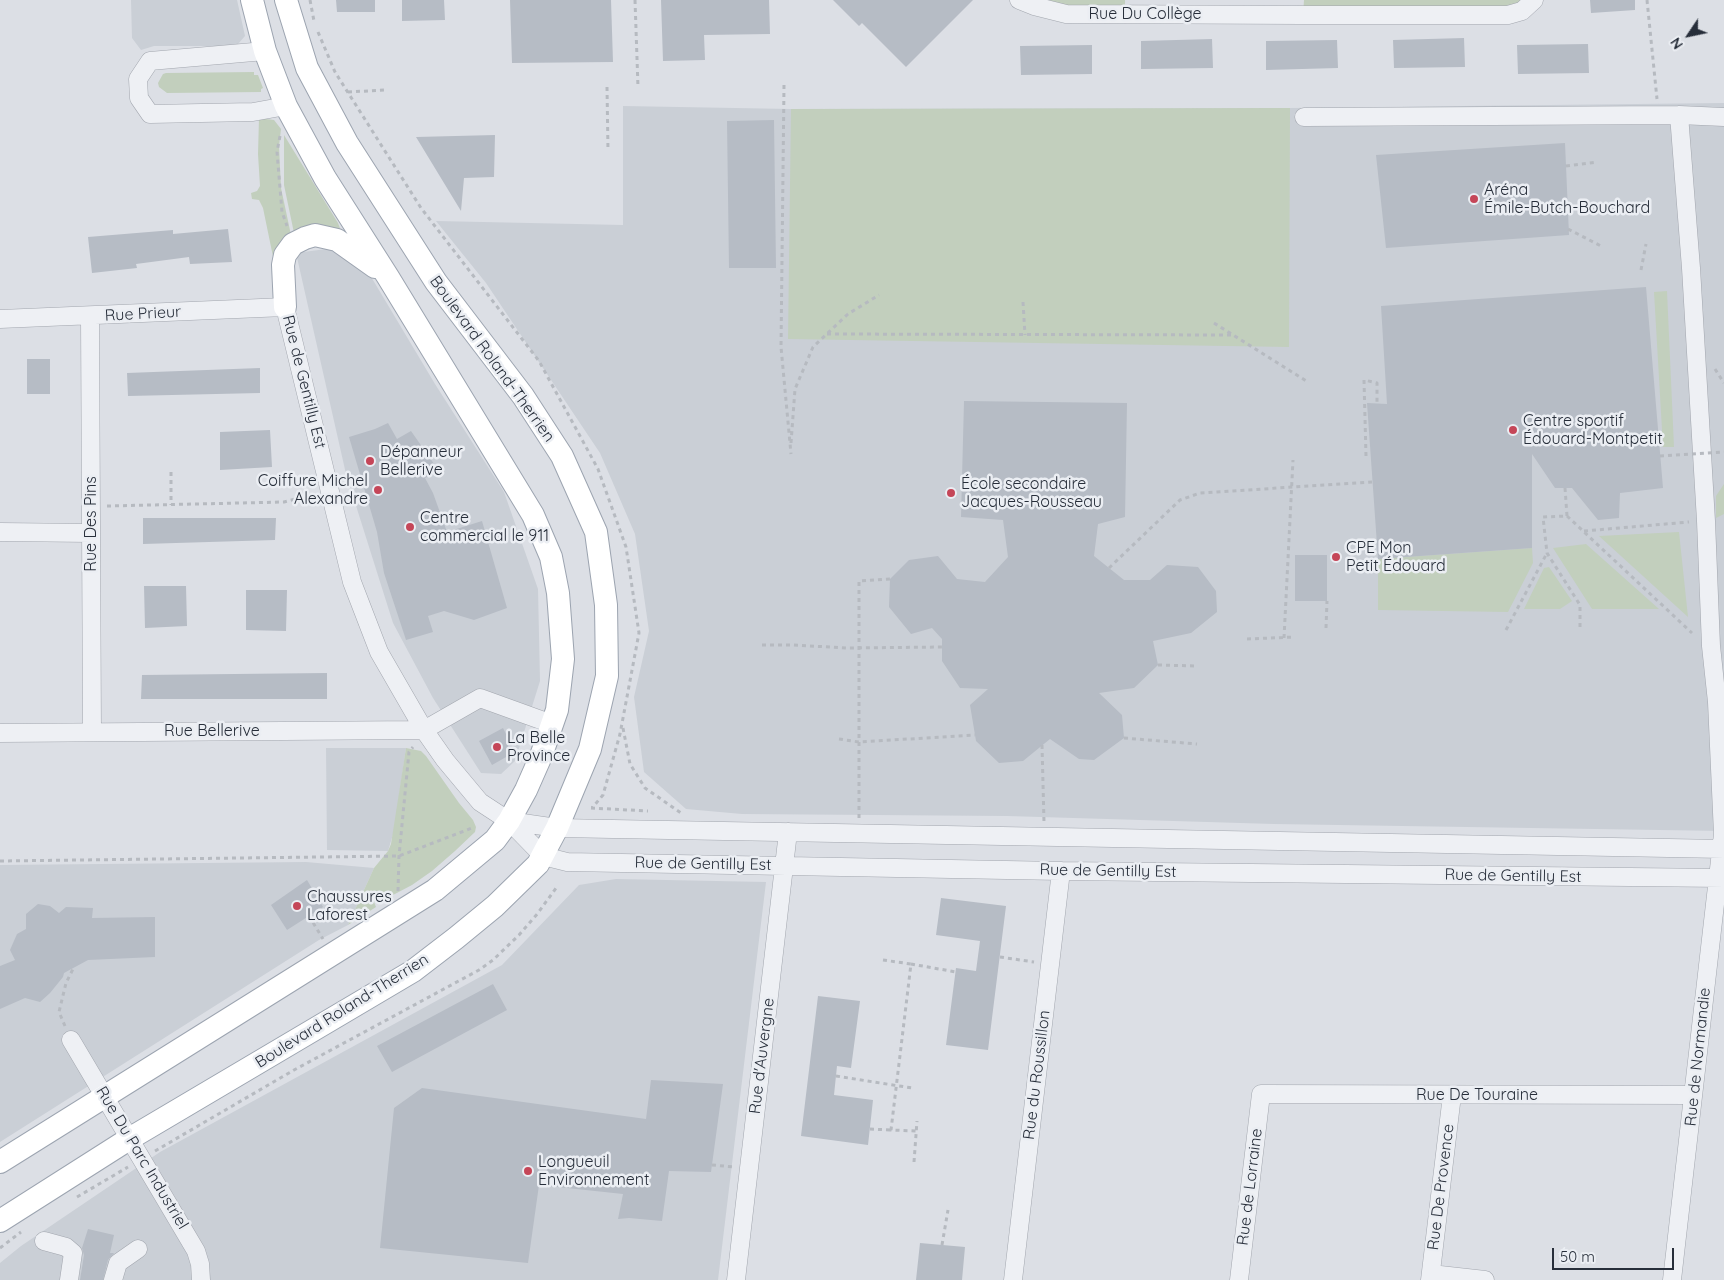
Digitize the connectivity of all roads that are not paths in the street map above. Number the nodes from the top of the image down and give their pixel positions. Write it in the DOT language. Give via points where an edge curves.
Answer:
graph roads {
  1 [pos="252,0"];
  2 [pos="286,0"];
  3 [pos="1019,0"];
  4 [pos="1534,0"];
  5 [pos="1125,7"];
  6 [pos="1304,8"];
  7 [pos="265,51"];
  8 [pos="286,106"];
  9 [pos="1679,115"];
  10 [pos="1304,117"];
  11 [pos="1724,117"];
  12 [pos="388,278"];
  13 [pos="286,307"];
  14 [pos="90,316"];
  15 [pos="0,320"];
  16 [pos="0,532"];
  17 [pos="91,533"];
  18 [pos="552,724"];
  19 [pos="424,730"];
  20 [pos="92,732"];
  21 [pos="0,733"];
  22 [pos="508,821"];
  23 [pos="557,828"];
  24 [pos="788,832"];
  25 [pos="1723,844"];
  26 [pos="543,856"];
  27 [pos="784,866"];
  28 [pos="1061,870"];
  29 [pos="1721,878"];
  30 [pos="71,1040"];
  31 [pos="1261,1094"];
  32 [pos="1452,1095"];
  33 [pos="1693,1095"];
  34 [pos="105,1097"];
  35 [pos="130,1139"];
  36 [pos="0,1162"];
  37 [pos="0,1221"];
  38 [pos="44,1241"];
  39 [pos="138,1249"];
  40 [pos="1430,1277"];
  41 [pos="69,1280"];
  42 [pos="113,1280"];
  43 [pos="201,1280"];
  44 [pos="736,1280"];
  45 [pos="1013,1280"];
  46 [pos="1239,1280"];
  47 [pos="1485,1280"];
  48 [pos="1672,1280"];
  1 -- 7 [label="main road"];
  2 -- 23 [label="main road, Boulevard Roland-Therrien" via="307,68 347,144 436,282 523,396 562,456 596,532 606,605 606,676 590,750"];
  3 -- 5 [label="street, Rue Du Collège" via="1066,14"];
  4 -- 6 [label="street, Rue Du Collège" via="1522,11 1508,15"];
  5 -- 6 [label="street, Rue Du Collège"];
  7 -- 8 [label="main road"];
  7 -- 8 [label="street" via="150,61 138,79 139,98 150,114 252,112"];
  8 -- 12 [label="main road" via="325,178"];
  9 -- 10 [label="street"];
  9 -- 11 [label="street"];
  9 -- 25 [label="street, Rue de Normandie" via="1691,268"];
  12 -- 13 [label="main road" via="337,240 315,235 293,244 285,255 282,265"];
  12 -- 18 [label="main road" via="533,516 550,557 558,593 563,659 557,710"];
  13 -- 14 [label="street, Rue Prieur"];
  13 -- 19 [label="street, Rue de Gentilly Est" via="352,582 379,652"];
  14 -- 15 [label="street, Rue Prieur"];
  14 -- 17 [label="street, Rue Des Pins"];
  16 -- 17 [label="street"];
  17 -- 20 [label="street, Rue Des Pins"];
  18 -- 19 [label="street" via="480,698"];
  18 -- 22 [label="main road" via="530,783"];
  19 -- 20 [label="street, Rue Bellerive"];
  19 -- 22 [label="street, Rue de Gentilly Est" via="480,802"];
  20 -- 21 [label="street, Rue Bellerive"];
  22 -- 23 [label="street, Rue de Gentilly Est"];
  22 -- 26 [label="street, Rue de Gentilly Est"];
  22 -- 34 [label="main road" via="495,840 435,890"];
  23 -- 24 [label="street, Rue de Gentilly Est"];
  23 -- 26 [label="main road, Boulevard Roland-Therrien"];
  24 -- 25 [label="street, Rue de Gentilly Est"];
  24 -- 27 [label="street, Rue d'Auvergne"];
  25 -- 29 [label="street, Rue de Normandie"];
  26 -- 27 [label="street, Rue de Gentilly Est" via="567,862"];
  26 -- 35 [label="main road, Boulevard Roland-Therrien" via="495,906 413,971"];
  27 -- 28 [label="street, Rue de Gentilly Est"];
  27 -- 44 [label="street, Rue d'Auvergne"];
  28 -- 29 [label="street, Rue de Gentilly Est"];
  28 -- 45 [label="street, Rue du Roussillon"];
  29 -- 33 [label="street, Rue de Normandie"];
  30 -- 34 [label="street, Rue Du Parc Industriel"];
  31 -- 32 [label="street, Rue De Touraine"];
  31 -- 46 [label="street, Rue de Lorraine"];
  32 -- 33 [label="street, Rue De Touraine"];
  32 -- 40 [label="street, Rue De Provence"];
  33 -- 48 [label="street, Rue de Normandie"];
  34 -- 35 [label="street, Rue Du Parc Industriel"];
  34 -- 36 [label="main road"];
  35 -- 37 [label="main road, Boulevard Roland-Therrien"];
  35 -- 43 [label="street, Rue Du Parc Industriel" via="196,1251"];
  38 -- 41 [label="street" via="66,1247 73,1253"];
  39 -- 42 [label="street" via="118,1263"];
  40 -- 47 [label="street"];
}
